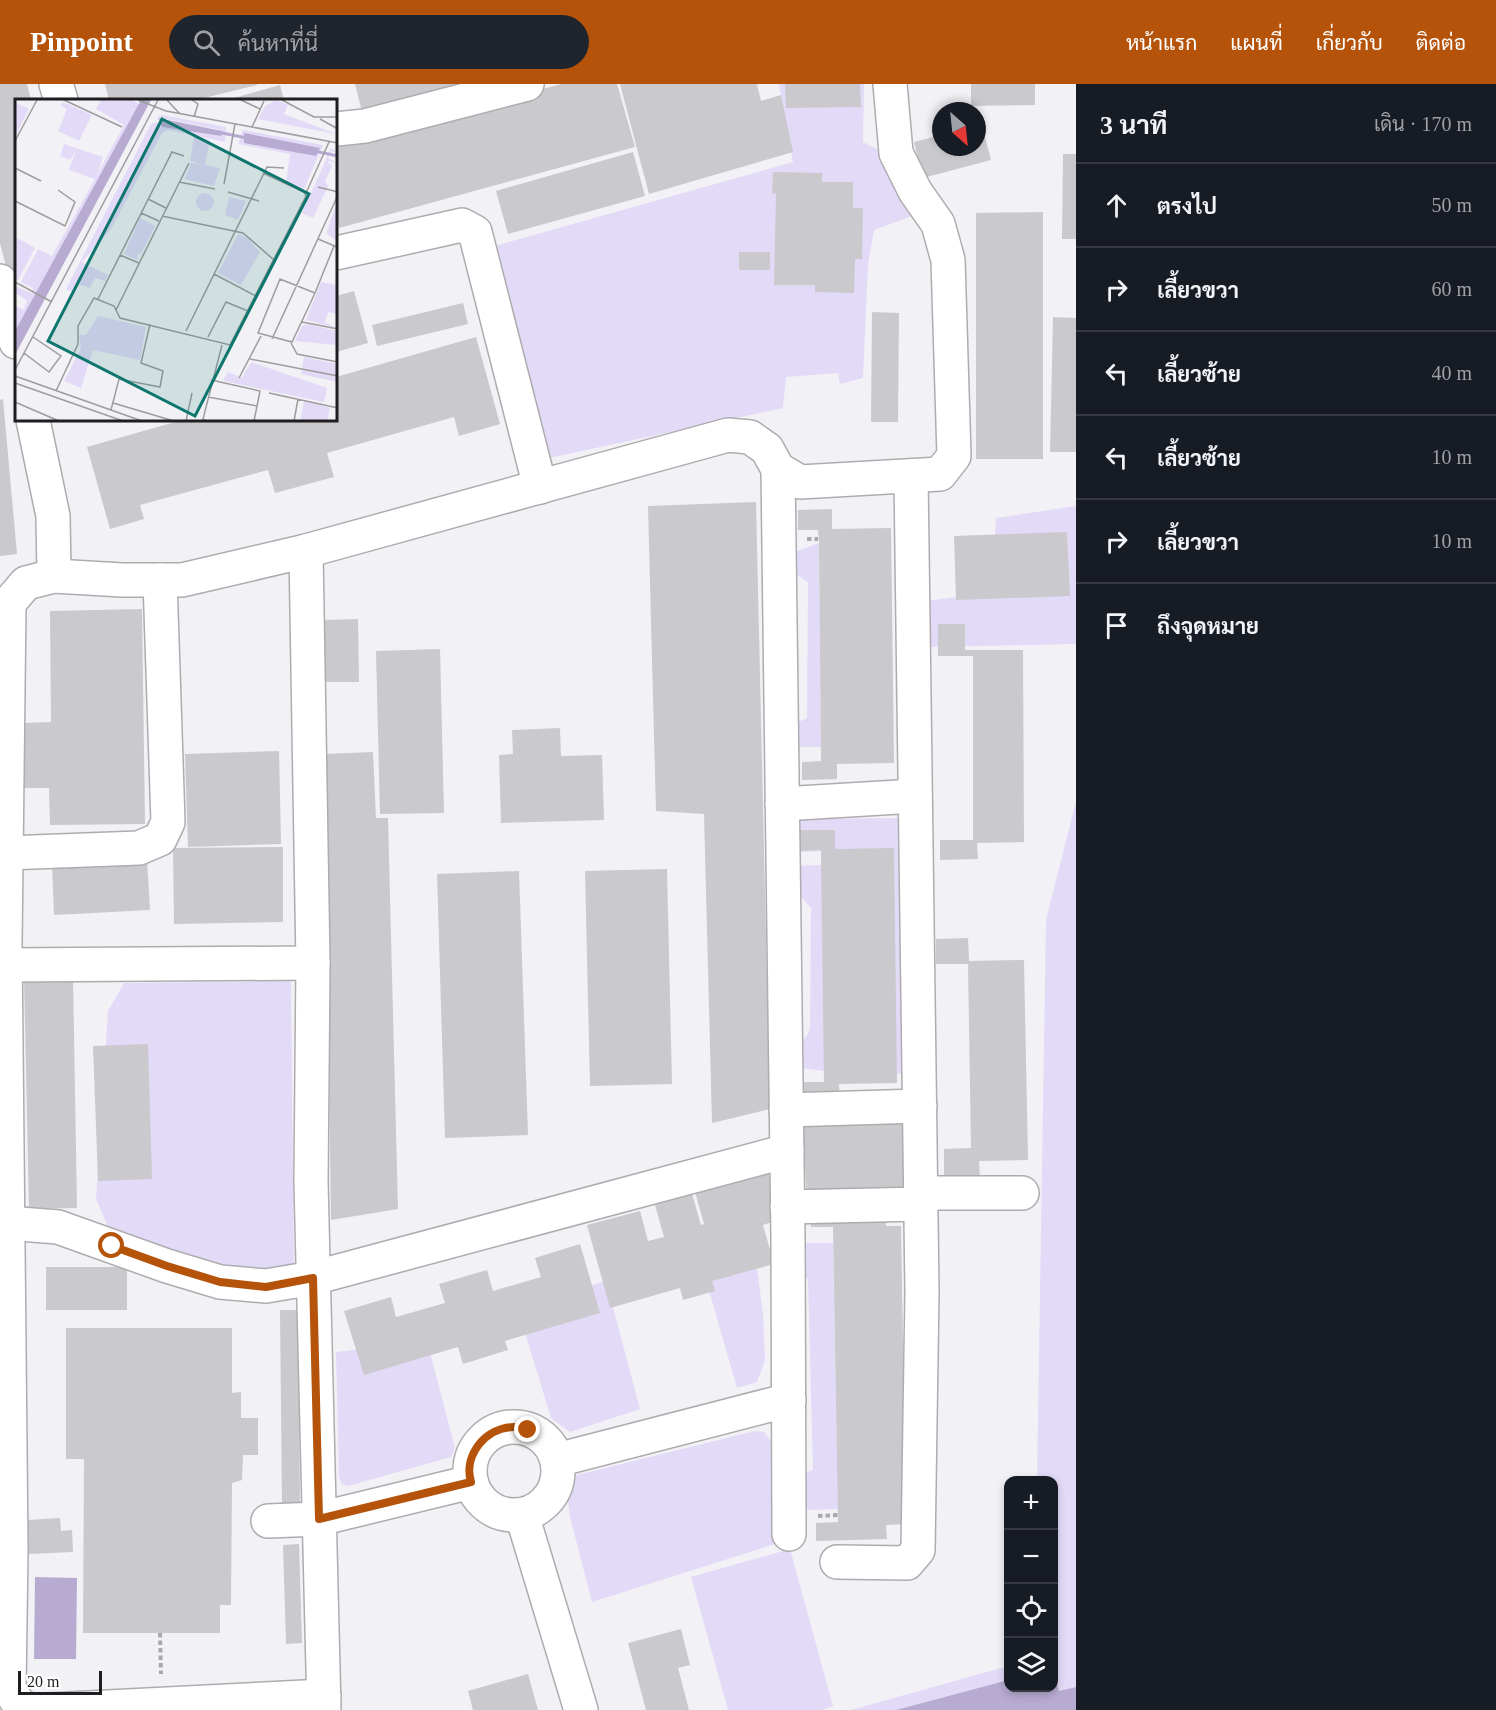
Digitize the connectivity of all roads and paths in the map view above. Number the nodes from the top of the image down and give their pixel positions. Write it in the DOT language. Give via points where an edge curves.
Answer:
graph roads {
  1 [pos="56,84"];
  2 [pos="527,84"];
  3 [pos="890,84"];
  4 [pos="61,99"];
  5 [pos="338,129"];
  6 [pos="338,253"];
  7 [pos="0,281"];
  8 [pos="15,339"];
  9 [pos="15,343"];
  10 [pos="0,347"];
  11 [pos="33,422"];
  12 [pos="778,468"];
  13 [pos="911,476"];
  14 [pos="540,487"];
  15 [pos="306,551"];
  16 [pos="54,576"];
  17 [pos="160,580"];
  18 [pos="915,796"];
  19 [pos="782,804"];
  20 [pos="6,854"];
  21 [pos="313,963"];
  22 [pos="5,965"];
  23 [pos="920,1106"];
  24 [pos="786,1110"];
  25 [pos="787,1151"];
  26 [pos="1022,1193"];
  27 [pos="920,1199"];
  28 [pos="787,1207"];
  29 [pos="7,1223"];
  30 [pos="313,1278"];
  31 [pos="789,1400"];
  32 [pos="557,1460"];
  33 [pos="471,1482"];
  34 [pos="522,1515"];
  35 [pos="319,1519"];
  36 [pos="268,1521"];
  37 [pos="789,1534"];
  38 [pos="837,1562"];
  39 [pos="160,1633"];
  40 [pos="324,1703"];
  41 [pos="161,1704"];
  42 [pos="30,1709"];
  43 [pos="581,1710"];
  1 -- 4 [label="lane"];
  2 -- 5 [label="lane" via="365,126"];
  3 -- 13 [label="lane" via="896,153 938,224 948,260 954,456 940,474"];
  6 -- 14 [label="lane" via="462,225 475,232"];
  7 -- 8 [label="lane"];
  9 -- 10 [label="lane"];
  11 -- 16 [label="lane" via="53,516"];
  12 -- 13 [label="lane" via="800,482"];
  12 -- 14 [label="lane" via="767,449 750,437 728,435"];
  12 -- 19 [label="lane"];
  13 -- 18 [label="lane"];
  14 -- 15 [label="lane"];
  15 -- 17 [label="lane" via="183,580"];
  15 -- 21 [label="lane"];
  16 -- 17 [label="lane"];
  16 -- 20 [label="lane" via="26,583 9,603"];
  17 -- 20 [label="lane" via="168,822 160,839 139,848"];
  18 -- 19 [label="lane"];
  18 -- 23 [label="lane"];
  19 -- 24 [label="lane"];
  20 -- 22 [label="lane"];
  21 -- 22 [label="lane"];
  21 -- 30 [label="lane"];
  22 -- 29 [label="lane"];
  23 -- 24 [label="lane"];
  23 -- 27 [label="lane"];
  24 -- 25 [label="lane"];
  25 -- 28 [label="lane"];
  25 -- 30 [label="lane"];
  26 -- 27 [label="lane"];
  27 -- 28 [label="lane"];
  27 -- 38 [label="lane" via="918,1551 907,1563"];
  28 -- 31 [label="lane"];
  29 -- 30 [label="lane" via="58,1227 220,1282 266,1287"];
  29 -- 42 [label="lane" via="9,1688"];
  30 -- 35 [label="lane"];
  31 -- 32 [label="lane"];
  31 -- 37 [label="lane"];
  32 -- 33 [label="lane" via="541,1436 513,1427 499,1430 476,1448 470,1461"];
  32 -- 34 [label="lane" via="555,1489 536,1510"];
  33 -- 34 [label="lane" via="481,1502 493,1511"];
  33 -- 35 [label="lane"];
  34 -- 43 [label="lane"];
  35 -- 36 [label="lane"];
  35 -- 40 [label="lane"];
  39 -- 41 [label="path"];
  40 -- 41 [label="lane"];
  41 -- 42 [label="lane"];
}
